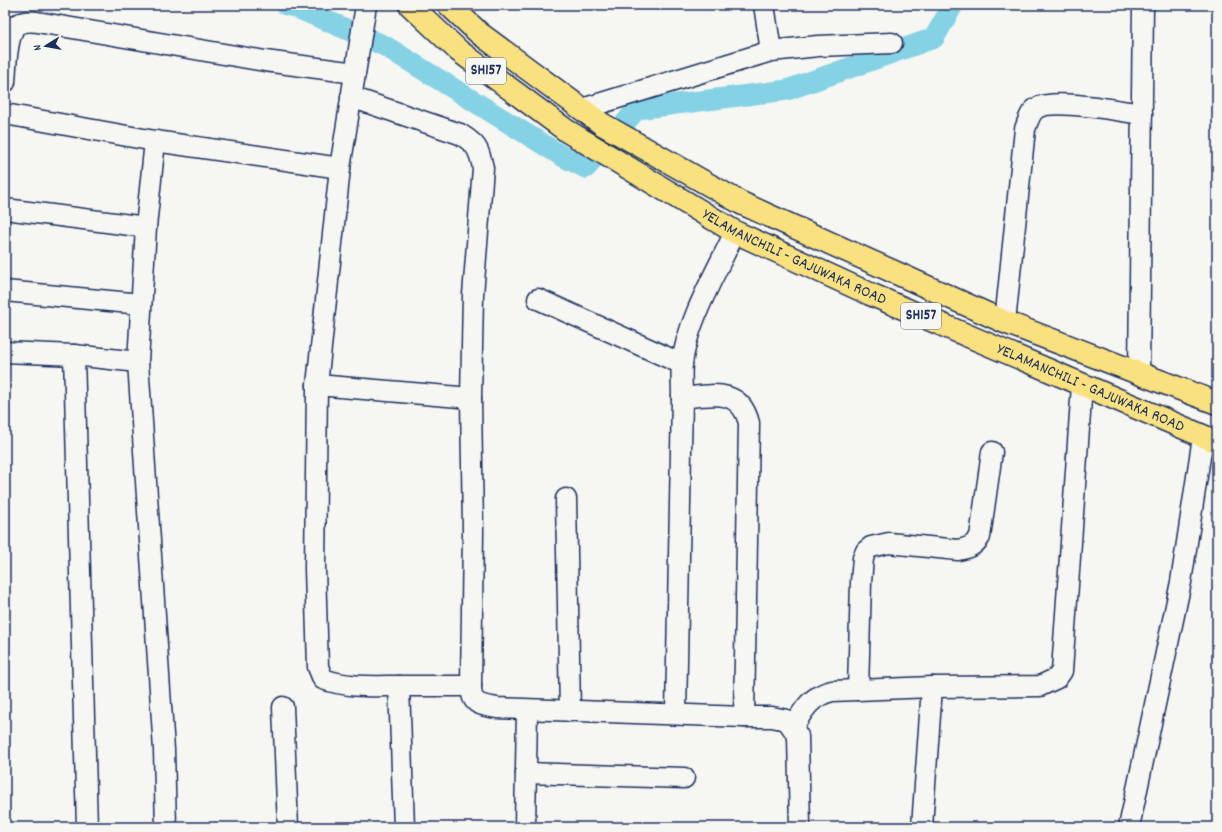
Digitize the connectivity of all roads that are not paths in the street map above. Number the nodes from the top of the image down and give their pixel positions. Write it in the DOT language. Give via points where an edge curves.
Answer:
graph roads {
  1 [pos="410,5"];
  2 [pos="449,5"];
  3 [pos="764,5"];
  4 [pos="1143,5"];
  5 [pos="366,8"];
  6 [pos="892,43"];
  7 [pos="771,51"];
  8 [pos="355,73"];
  9 [pos="5,82"];
  10 [pos="351,97"];
  11 [pos="582,109"];
  12 [pos="5,114"];
  13 [pos="1142,114"];
  14 [pos="155,140"];
  15 [pos="340,168"];
  16 [pos="712,186"];
  17 [pos="5,209"];
  18 [pos="701,212"];
  19 [pos="146,227"];
  20 [pos="735,232"];
  21 [pos="5,291"];
  22 [pos="538,299"];
  23 [pos="141,304"];
  24 [pos="1005,322"];
  25 [pos="5,352"];
  26 [pos="74,355"];
  27 [pos="138,362"];
  28 [pos="682,364"];
  29 [pos="1139,374"];
  30 [pos="317,385"];
  31 [pos="1082,385"];
  32 [pos="471,398"];
  33 [pos="682,398"];
  34 [pos="1217,403"];
  35 [pos="1210,439"];
  36 [pos="992,452"];
  37 [pos="566,499"];
  38 [pos="399,686"];
  39 [pos="470,686"];
  40 [pos="932,687"];
  41 [pos="858,690"];
  42 [pos="283,706"];
  43 [pos="527,710"];
  44 [pos="570,711"];
  45 [pos="676,714"];
  46 [pos="744,716"];
  47 [pos="793,727"];
  48 [pos="526,773"];
  49 [pos="684,778"];
  50 [pos="87,827"];
  51 [pos="166,827"];
  52 [pos="288,827"];
  53 [pos="404,827"];
  54 [pos="525,827"];
  55 [pos="800,827"];
  56 [pos="922,827"];
  57 [pos="1129,827"];
  1 -- 18 [label="main road, YELAMANCHILI - GAJUWAKA ROAD / SH157" via="459,51 567,131"];
  2 -- 11 [label="main road, YELAMANCHILI - GAJUWAKA ROAD / SH157" via="479,34"];
  3 -- 7 [label="street"];
  4 -- 13 [label="street"];
  5 -- 8 [label="street"];
  6 -- 7 [label="street"];
  7 -- 11 [label="street"];
  8 -- 9 [label="street" via="265,62 26,21 17,24 11,31"];
  8 -- 10 [label="street"];
  10 -- 15 [label="street"];
  10 -- 32 [label="street" via="460,134 475,143 481,156 483,168 473,295"];
  11 -- 16 [label="main road, YELAMANCHILI - GAJUWAKA ROAD / SH157" via="602,124"];
  12 -- 14 [label="street"];
  13 -- 24 [label="street" via="1053,103 1036,109 1029,116 1025,128"];
  13 -- 29 [label="street"];
  14 -- 15 [label="street"];
  14 -- 19 [label="street"];
  15 -- 30 [label="street"];
  16 -- 18 [label="main road"];
  16 -- 24 [label="main road, YELAMANCHILI - GAJUWAKA ROAD / SH157" via="741,204"];
  17 -- 19 [label="street"];
  18 -- 20 [label="main road, YELAMANCHILI - GAJUWAKA ROAD / SH157"];
  19 -- 23 [label="street"];
  20 -- 28 [label="street" via="695,318"];
  20 -- 31 [label="main road, YELAMANCHILI - GAJUWAKA ROAD / SH157" via="870,294"];
  21 -- 23 [label="street"];
  22 -- 28 [label="street"];
  23 -- 27 [label="street"];
  24 -- 29 [label="main road, YELAMANCHILI - GAJUWAKA ROAD / SH157"];
  25 -- 26 [label="street"];
  26 -- 27 [label="street"];
  26 -- 50 [label="street"];
  27 -- 51 [label="street" via="164,750"];
  28 -- 33 [label="street"];
  29 -- 34 [label="main road, YELAMANCHILI - GAJUWAKA ROAD / SH157"];
  30 -- 32 [label="street"];
  30 -- 38 [label="street" via="315,569 318,667 323,679 336,684"];
  31 -- 35 [label="main road, YELAMANCHILI - GAJUWAKA ROAD / SH157"];
  31 -- 40 [label="street" via="1062,671 1057,678 1040,686"];
  32 -- 39 [label="street" via="473,531"];
  33 -- 45 [label="street"];
  33 -- 46 [label="street" via="726,397 739,402 746,411 749,423"];
  35 -- 57 [label="street"];
  36 -- 41 [label="street" via="980,537 976,543 958,550 889,543 866,551 861,582"];
  37 -- 44 [label="street"];
  38 -- 39 [label="street"];
  38 -- 53 [label="street"];
  39 -- 43 [label="street" via="471,696 475,702 497,708"];
  40 -- 41 [label="street"];
  40 -- 56 [label="street"];
  41 -- 47 [label="street" via="820,694 805,709"];
  42 -- 52 [label="street"];
  43 -- 44 [label="street"];
  43 -- 48 [label="street"];
  44 -- 45 [label="street"];
  45 -- 46 [label="street"];
  46 -- 47 [label="street" via="786,720"];
  47 -- 55 [label="street" via="798,736 799,747"];
  48 -- 49 [label="street"];
  48 -- 54 [label="street"];
}
